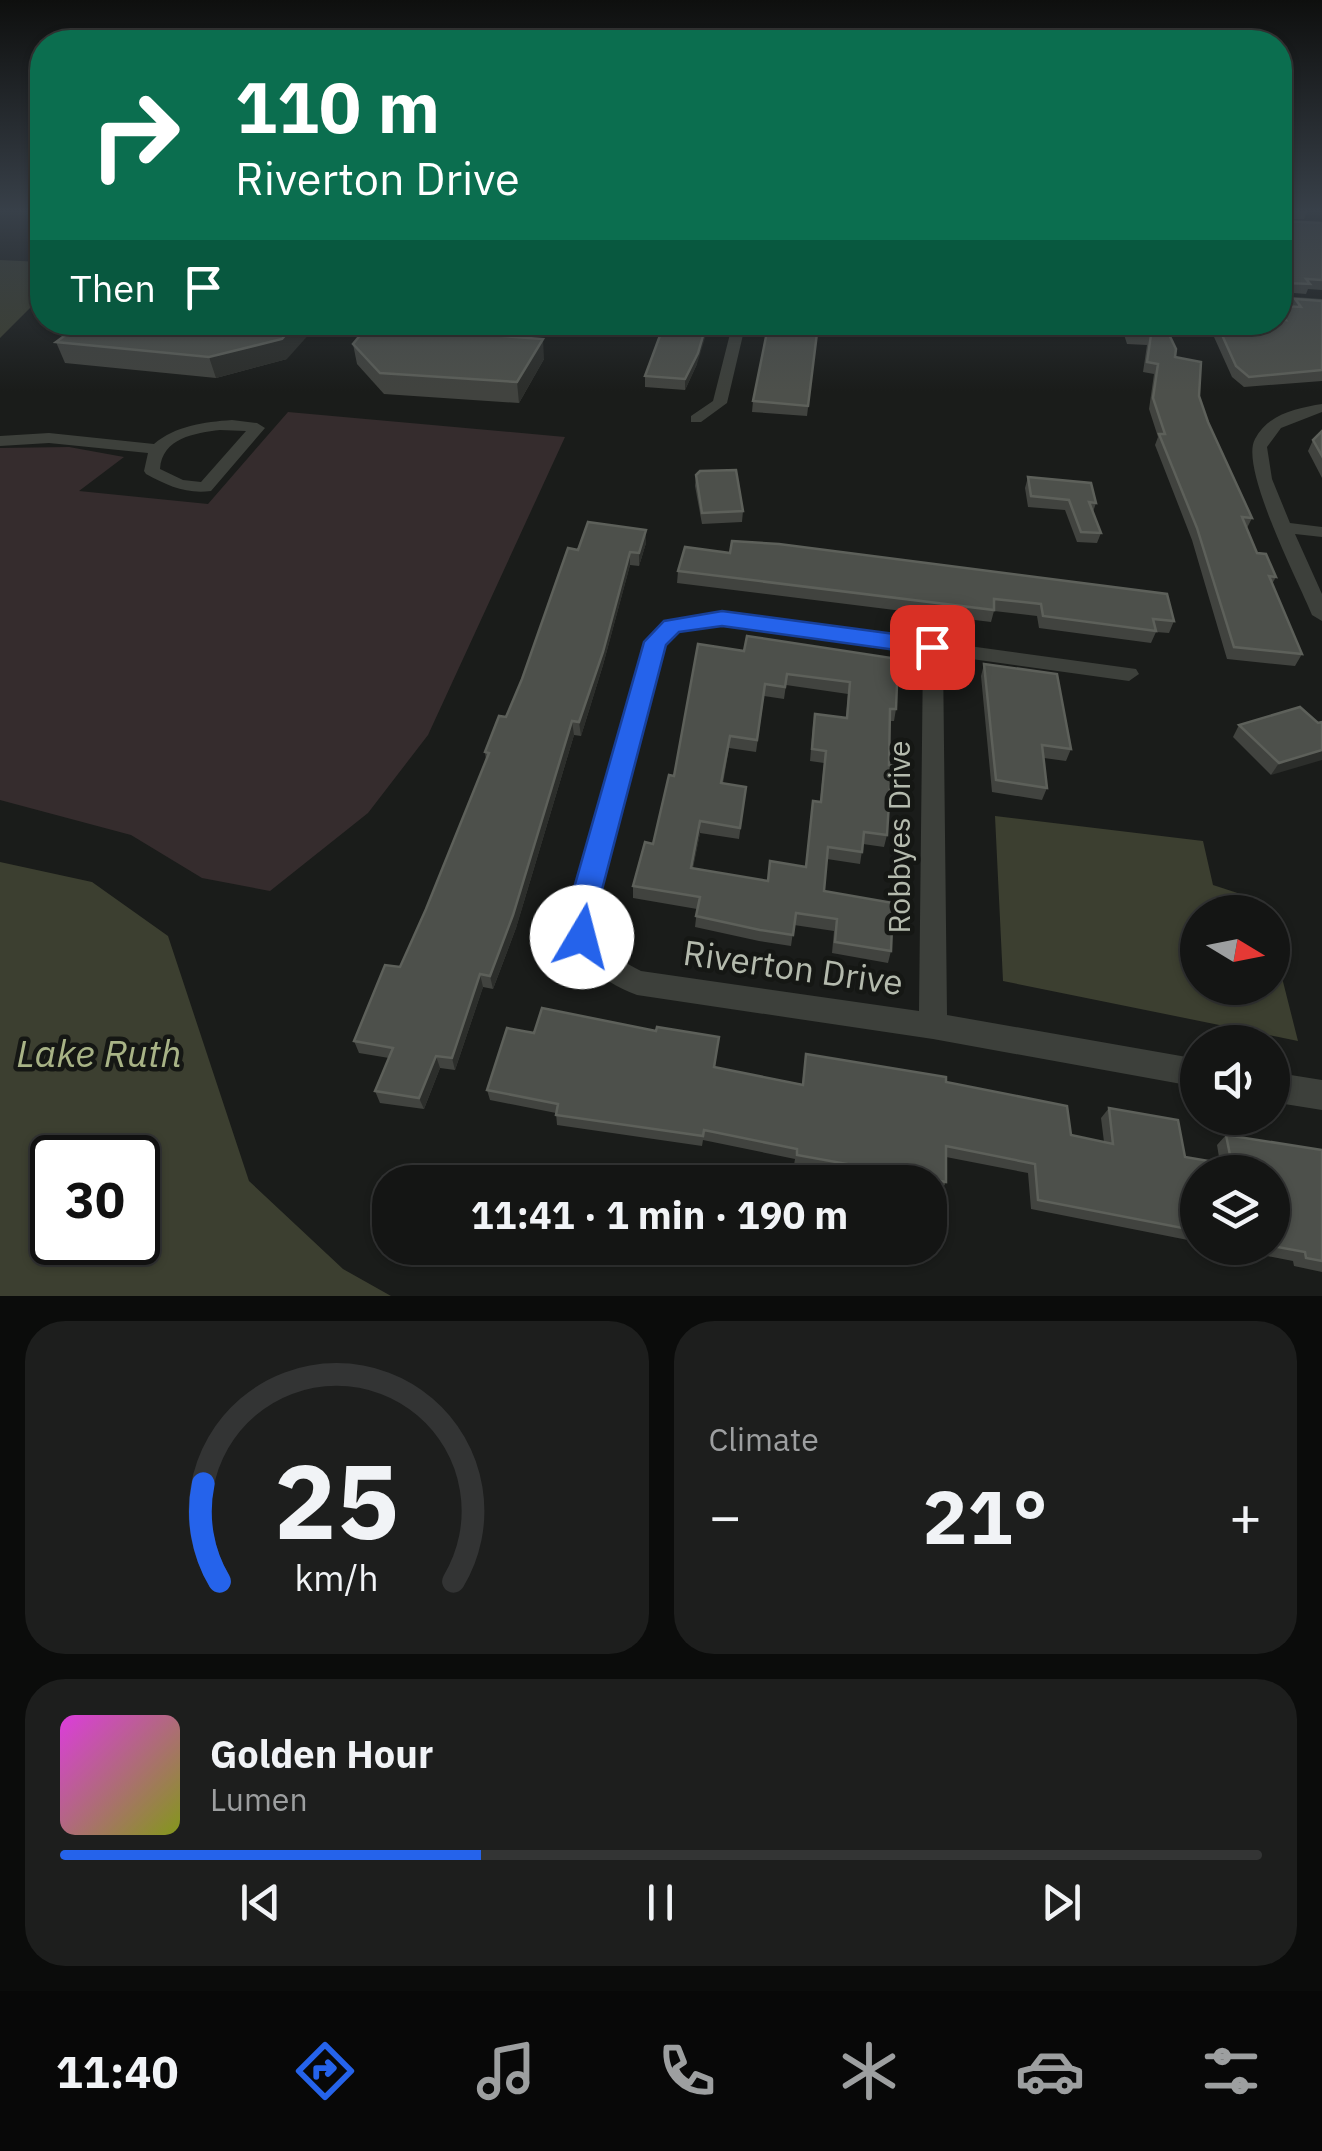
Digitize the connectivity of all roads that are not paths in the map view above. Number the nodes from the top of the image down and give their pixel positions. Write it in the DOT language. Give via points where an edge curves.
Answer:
graph roads {
  1 [pos="1292,301"];
  2 [pos="1322,303"];
  3 [pos="737,335"];
  4 [pos="1322,408"];
  5 [pos="696,419"];
  6 [pos="0,442"];
  7 [pos="158,448"];
  8 [pos="1285,528"];
  9 [pos="1322,532"];
  10 [pos="1322,615"];
  11 [pos="932,647"];
  12 [pos="1129,674"];
  13 [pos="933,1026"];
  14 [pos="1180,1070"];
  15 [pos="1290,1090"];
  16 [pos="1322,1096"];
  1 -- 2 [label="street"];
  3 -- 5 [label="street" via="720,403"];
  4 -- 8 [label="street" via="1298,412 1266,431 1257,450"];
  6 -- 7 [label="street" via="49,438"];
  7 -- 7 [label="street" via="203,428 257,428 204,487 162,480 150,460"];
  8 -- 9 [label="street"];
  8 -- 10 [label="street"];
  11 -- 12 [label="street, Riverton Drive"];
  11 -- 13 [label="street, Robbyes Drive"];
  11 -- 13 [label="street, Riverton Drive" via="722,618 672,626 656,642 582,909 582,937 601,963 636,983"];
  13 -- 14 [label="street, Riverton Drive"];
  15 -- 16 [label="street"];
}
